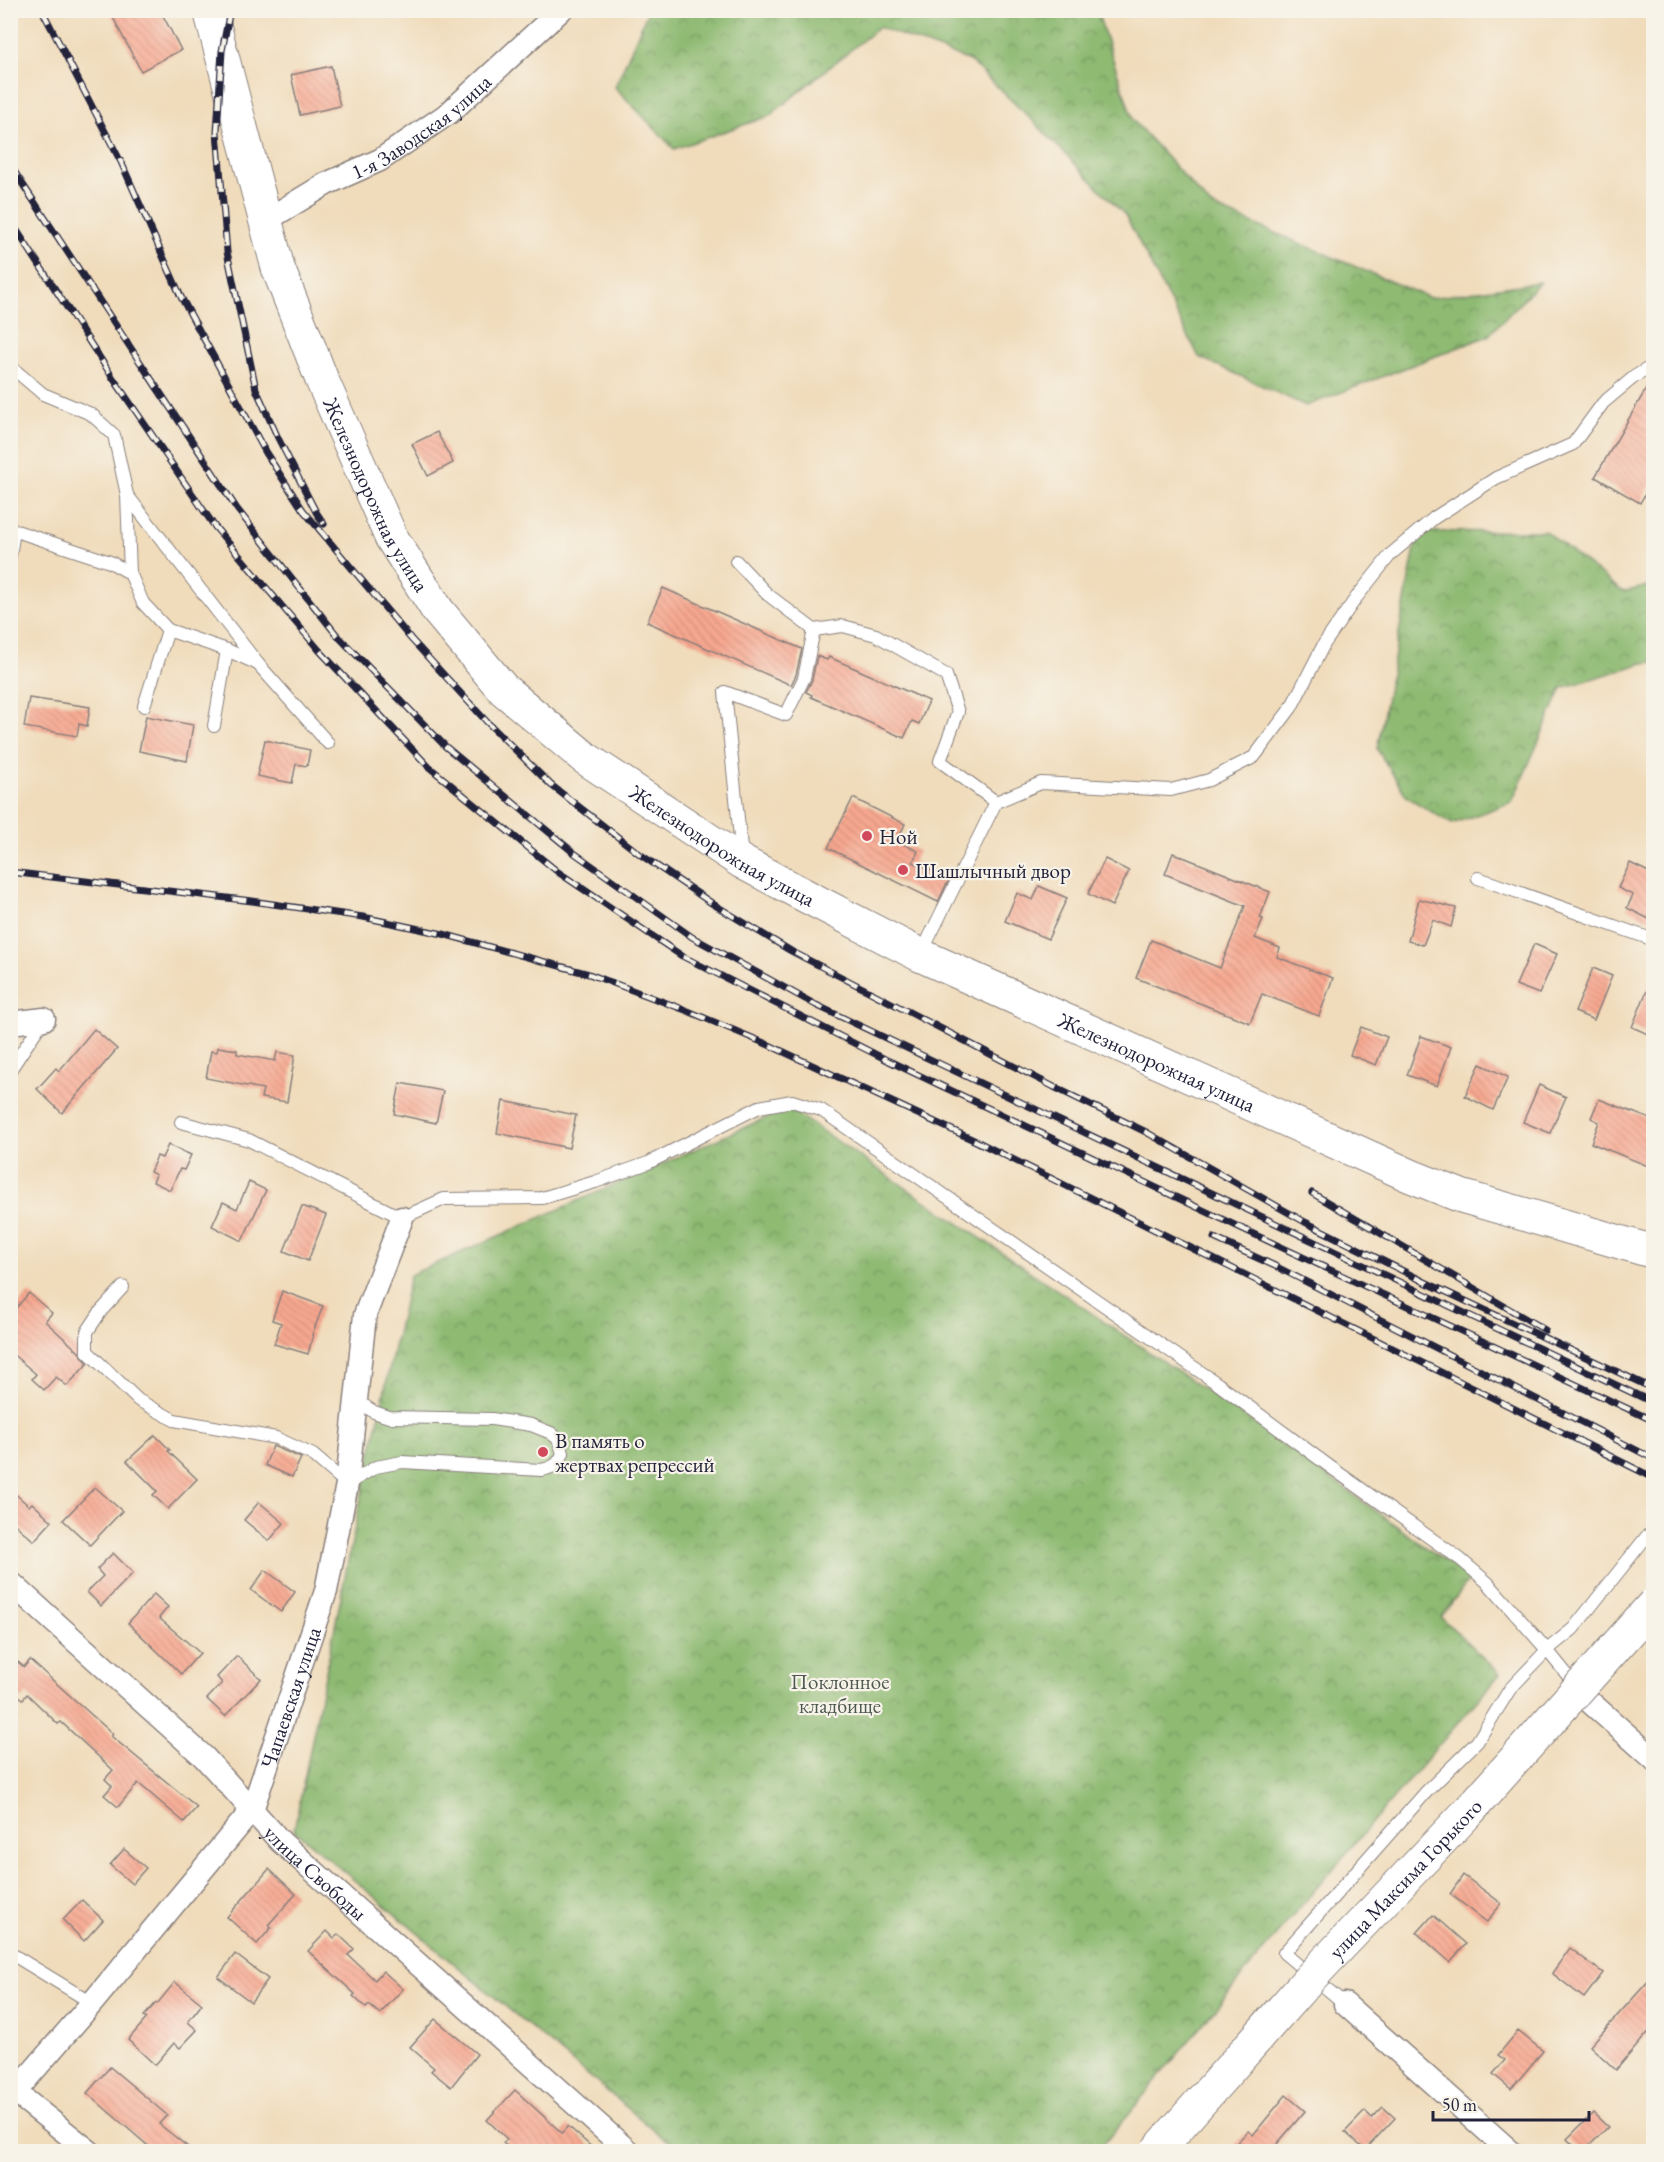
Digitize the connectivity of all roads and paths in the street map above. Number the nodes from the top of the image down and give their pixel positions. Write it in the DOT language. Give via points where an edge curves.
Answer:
graph roads {
  1 [pos="210,10"];
  2 [pos="561,10"];
  3 [pos="265,221"];
  4 [pos="1653,365"];
  5 [pos="10,366"];
  6 [pos="127,495"];
  7 [pos="12,530"];
  8 [pos="10,556"];
  9 [pos="736,561"];
  10 [pos="130,573"];
  11 [pos="168,630"];
  12 [pos="814,630"];
  13 [pos="227,650"];
  14 [pos="258,664"];
  15 [pos="144,706"];
  16 [pos="214,726"];
  17 [pos="328,743"];
  18 [pos="996,802"];
  19 [pos="742,862"];
  20 [pos="1478,878"];
  21 [pos="1653,940"];
  22 [pos="920,955"];
  23 [pos="44,1019"];
  24 [pos="10,1023"];
  25 [pos="10,1070"];
  26 [pos="181,1122"];
  27 [pos="402,1218"];
  28 [pos="1653,1252"];
  29 [pos="123,1287"];
  30 [pos="356,1400"];
  31 [pos="347,1484"];
  32 [pos="1653,1535"];
  33 [pos="10,1581"];
  34 [pos="1653,1604"];
  35 [pos="1547,1650"];
  36 [pos="1582,1695"];
  37 [pos="1653,1759"];
  38 [pos="252,1810"];
  39 [pos="10,1953"];
  40 [pos="1317,1981"];
  41 [pos="92,2003"];
  42 [pos="1345,2004"];
  43 [pos="13,2095"];
  44 [pos="90,2151"];
  45 [pos="629,2151"];
  46 [pos="1156,2151"];
  47 [pos="1511,2151"];
  1 -- 3 [label="street, Железнодорожная улица"];
  2 -- 3 [label="street, 1-я Заводская улица" via="449,113 380,160 326,184"];
  3 -- 19 [label="street, Железнодорожная улица" via="278,268 322,380 391,537 438,611 503,690 585,758"];
  4 -- 18 [label="lane" via="1603,403 1574,444 1496,478 1434,518 1391,554 1324,644 1292,708 1254,757 1209,780 1172,789 1041,783"];
  5 -- 6 [label="lane" via="43,394 91,414 114,435"];
  6 -- 10 [label="lane"];
  6 -- 14 [label="lane"];
  7 -- 8 [label="lane"];
  7 -- 10 [label="lane" via="111,562"];
  9 -- 12 [label="lane" via="767,594"];
  10 -- 11 [label="lane" via="143,603"];
  11 -- 13 [label="lane"];
  11 -- 15 [label="lane"];
  12 -- 18 [label="lane" via="843,626 876,635 946,675 958,712 940,761"];
  12 -- 19 [label="lane" via="804,678 786,715 725,692"];
  13 -- 14 [label="lane"];
  13 -- 16 [label="lane"];
  14 -- 17 [label="lane"];
  18 -- 22 [label="lane"];
  19 -- 22 [label="street, Железнодорожная улица"];
  20 -- 21 [label="lane"];
  22 -- 28 [label="street, Железнодорожная улица" via="1461,1197"];
  23 -- 24 [label="street"];
  23 -- 25 [label="lane"];
  26 -- 27 [label="lane" via="249,1140"];
  27 -- 30 [label="street, Чапаевская улица" via="365,1315"];
  27 -- 35 [label="lane" via="444,1199 542,1198 595,1182 648,1163 759,1107 792,1101 821,1110 1218,1384 1460,1559 1487,1582"];
  29 -- 31 [label="lane" via="87,1332 87,1351 138,1400 174,1420 276,1438 313,1455"];
  30 -- 31 [label="street, Чапаевская улица"];
  30 -- 31 [label="lane" via="389,1417 492,1419 543,1428 558,1439 563,1453 560,1462 541,1470 402,1462 376,1467"];
  31 -- 38 [label="street, Чапаевская улица" via="326,1591"];
  32 -- 35 [label="lane" via="1647,1536 1574,1629"];
  33 -- 38 [label="street, улица Свободы" via="204,1757"];
  34 -- 46 [label="street, улица Максима Горького, bridge" via="1469,1811 1310,1978"];
  35 -- 36 [label="lane"];
  35 -- 40 [label="lane" via="1510,1689 1477,1742 1427,1791 1284,1953"];
  36 -- 37 [label="street"];
  36 -- 40 [label="lane"];
  38 -- 41 [label="street, Чапаевская улица"];
  38 -- 45 [label="street, улица Свободы" via="281,1842"];
  39 -- 41 [label="lane"];
  40 -- 42 [label="lane"];
  41 -- 43 [label="street, Чапаевская улица"];
  42 -- 47 [label="street"];
  43 -- 44 [label="street"];
}
